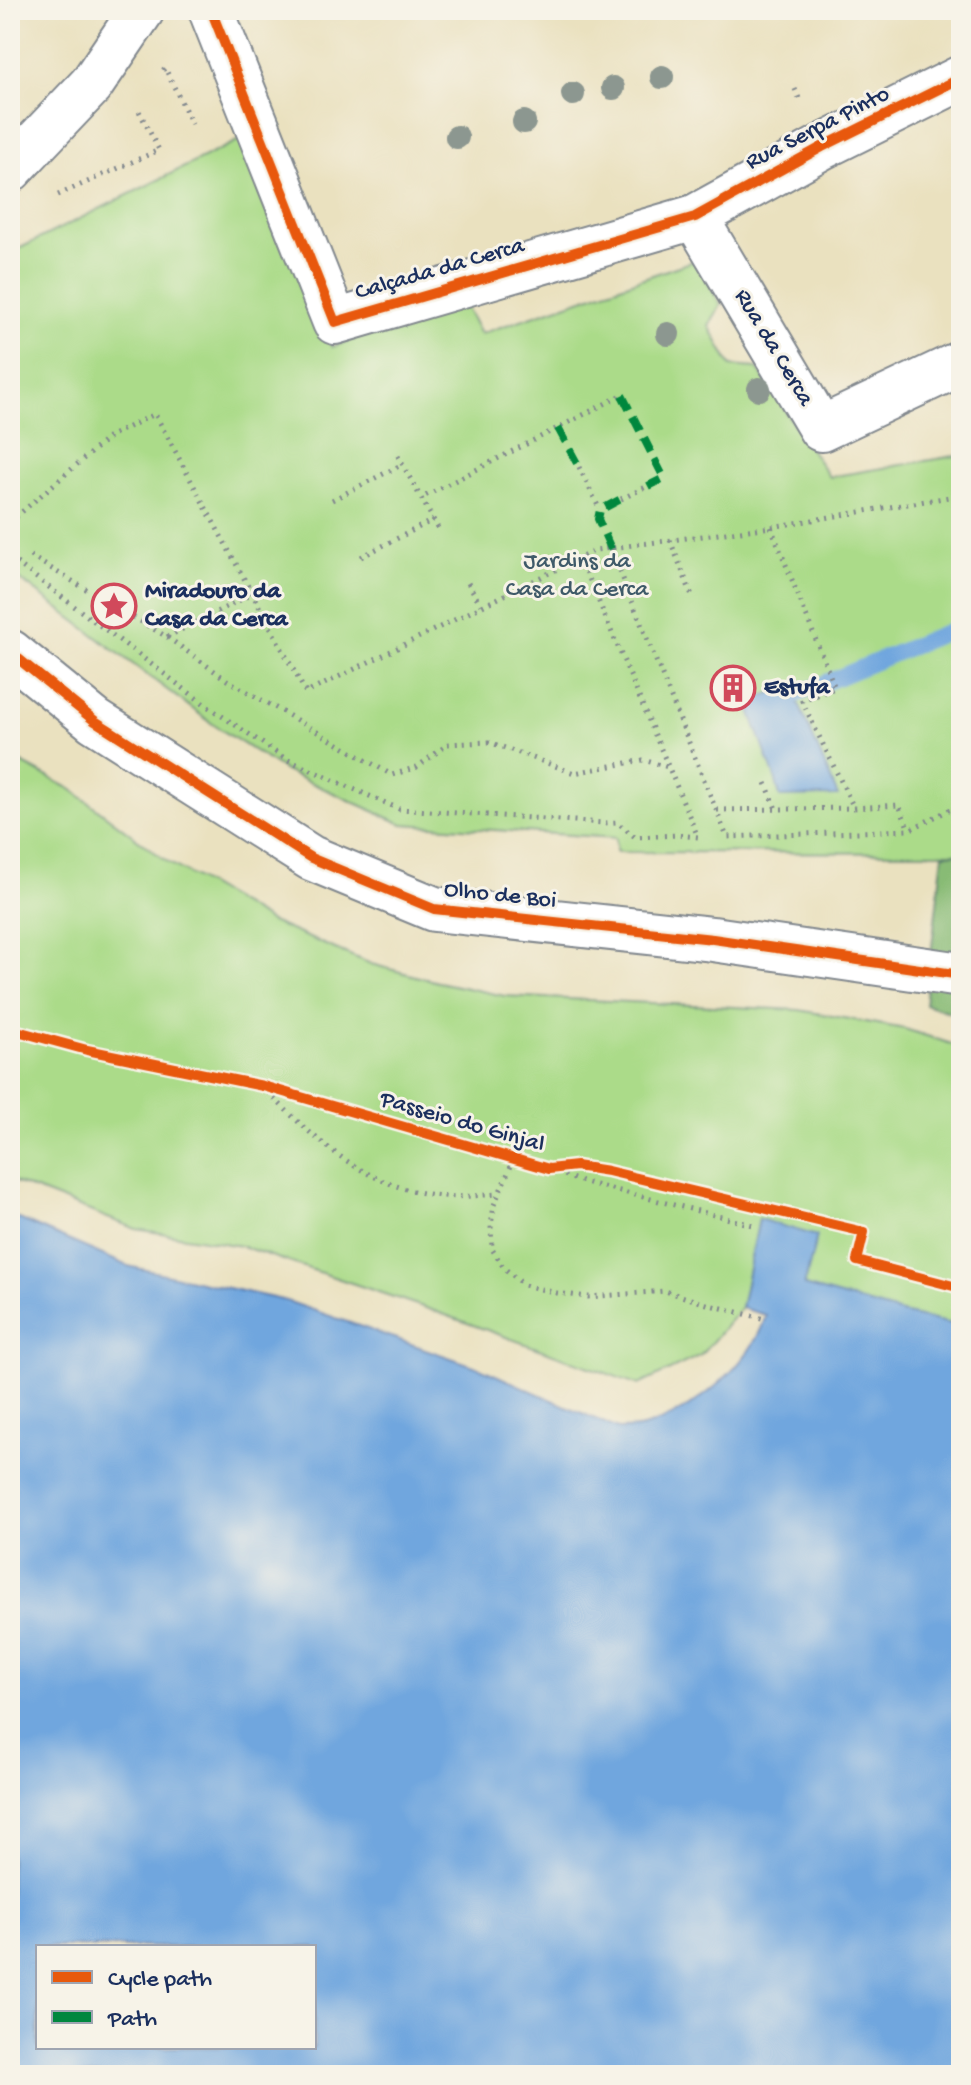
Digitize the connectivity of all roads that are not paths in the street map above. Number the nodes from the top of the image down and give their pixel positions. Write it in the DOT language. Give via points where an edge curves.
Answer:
graph roads {
  1 [pos="142,10"];
  2 [pos="211,10"];
  3 [pos="961,78"];
  4 [pos="10,170"];
  5 [pos="695,217"];
  6 [pos="961,363"];
  7 [pos="10,652"];
  8 [pos="961,975"];
  1 -- 4 [label="street" via="91,85"];
  2 -- 5 [label="street, Calçada da Cerca" via="335,322"];
  3 -- 5 [label="street, Rua Serpa Pinto"];
  5 -- 6 [label="street, Rua da Cerca" via="821,429"];
  7 -- 8 [label="street, Olho de Boi" via="95,721 311,858 434,909 713,939"];
}
